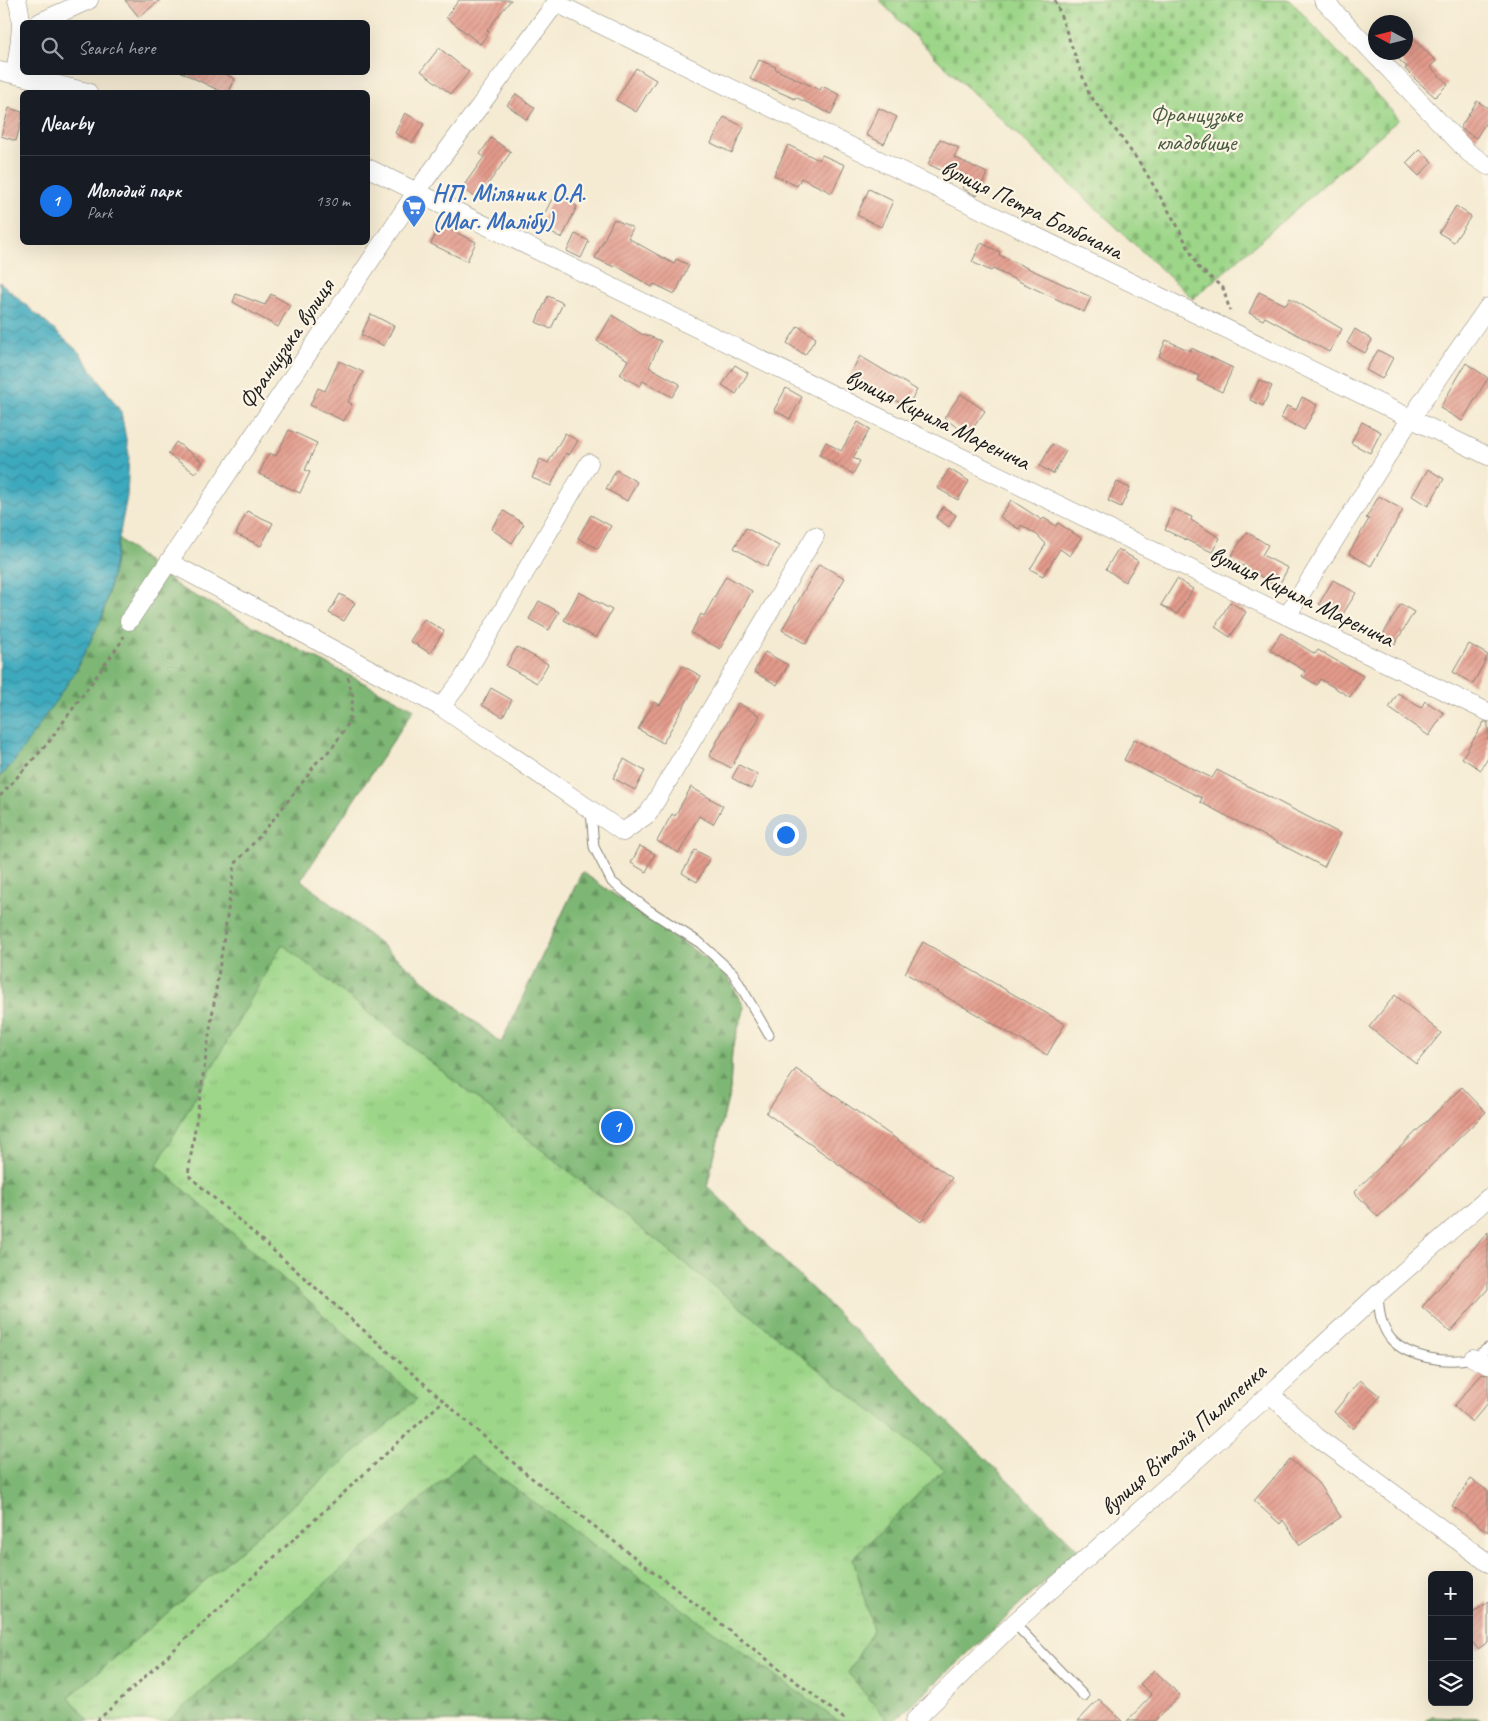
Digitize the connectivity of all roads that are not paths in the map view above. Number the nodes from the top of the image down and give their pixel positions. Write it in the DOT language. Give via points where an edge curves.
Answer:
graph roads {
  1 [pos="17,0"];
  2 [pos="89,0"];
  3 [pos="1322,0"];
  4 [pos="557,2"];
  5 [pos="21,20"];
  6 [pos="44,20"];
  7 [pos="20,36"];
  8 [pos="8,72"];
  9 [pos="20,75"];
  10 [pos="80,90"];
  11 [pos="1488,166"];
  12 [pos="370,169"];
  13 [pos="416,192"];
  14 [pos="1488,307"];
  15 [pos="1411,418"];
  16 [pos="1488,456"];
  17 [pos="589,463"];
  18 [pos="816,536"];
  19 [pos="169,562"];
  20 [pos="1287,616"];
  21 [pos="129,621"];
  22 [pos="441,707"];
  23 [pos="1488,712"];
  24 [pos="591,810"];
  25 [pos="769,1035"];
  26 [pos="1488,1198"];
  27 [pos="1378,1294"];
  28 [pos="1488,1348"];
  29 [pos="1481,1362"];
  30 [pos="1270,1394"];
  31 [pos="1488,1563"];
  32 [pos="1014,1623"];
  33 [pos="1084,1696"];
  34 [pos="914,1721"];
  1 -- 5 [label="street"];
  2 -- 6 [label="street"];
  3 -- 11 [label="street" via="1469,153"];
  4 -- 13 [label="street, Французька вулиця"];
  4 -- 15 [label="street, вулиця Петра Болбочана"];
  7 -- 8 [label="street"];
  9 -- 10 [label="street"];
  12 -- 13 [label="street, вулиця Кирила Маренича"];
  13 -- 19 [label="street, Французька вулиця"];
  13 -- 20 [label="street, вулиця Кирила Маренича"];
  14 -- 15 [label="street"];
  15 -- 16 [label="street, вулиця Петра Болбочана"];
  15 -- 20 [label="street"];
  17 -- 22 [label="street" via="462,680"];
  18 -- 24 [label="street" via="648,814 623,832"];
  19 -- 21 [label="street, Французька вулиця"];
  19 -- 22 [label="street"];
  20 -- 23 [label="street, вулиця Кирила Маренича"];
  22 -- 24 [label="street"];
  24 -- 25 [label="lane" via="594,847 612,882 650,912 700,943 732,973"];
  26 -- 27 [label="street, вулиця Віталія Пилипенка"];
  27 -- 29 [label="lane" via="1379,1317 1391,1338 1410,1353 1442,1360"];
  27 -- 30 [label="street, вулиця Віталія Пилипенка"];
  28 -- 29 [label="lane"];
  30 -- 31 [label="street" via="1317,1437"];
  30 -- 32 [label="street, вулиця Віталія Пилипенка"];
  32 -- 33 [label="lane"];
  32 -- 34 [label="street, вулиця Віталія Пилипенка"];
}
